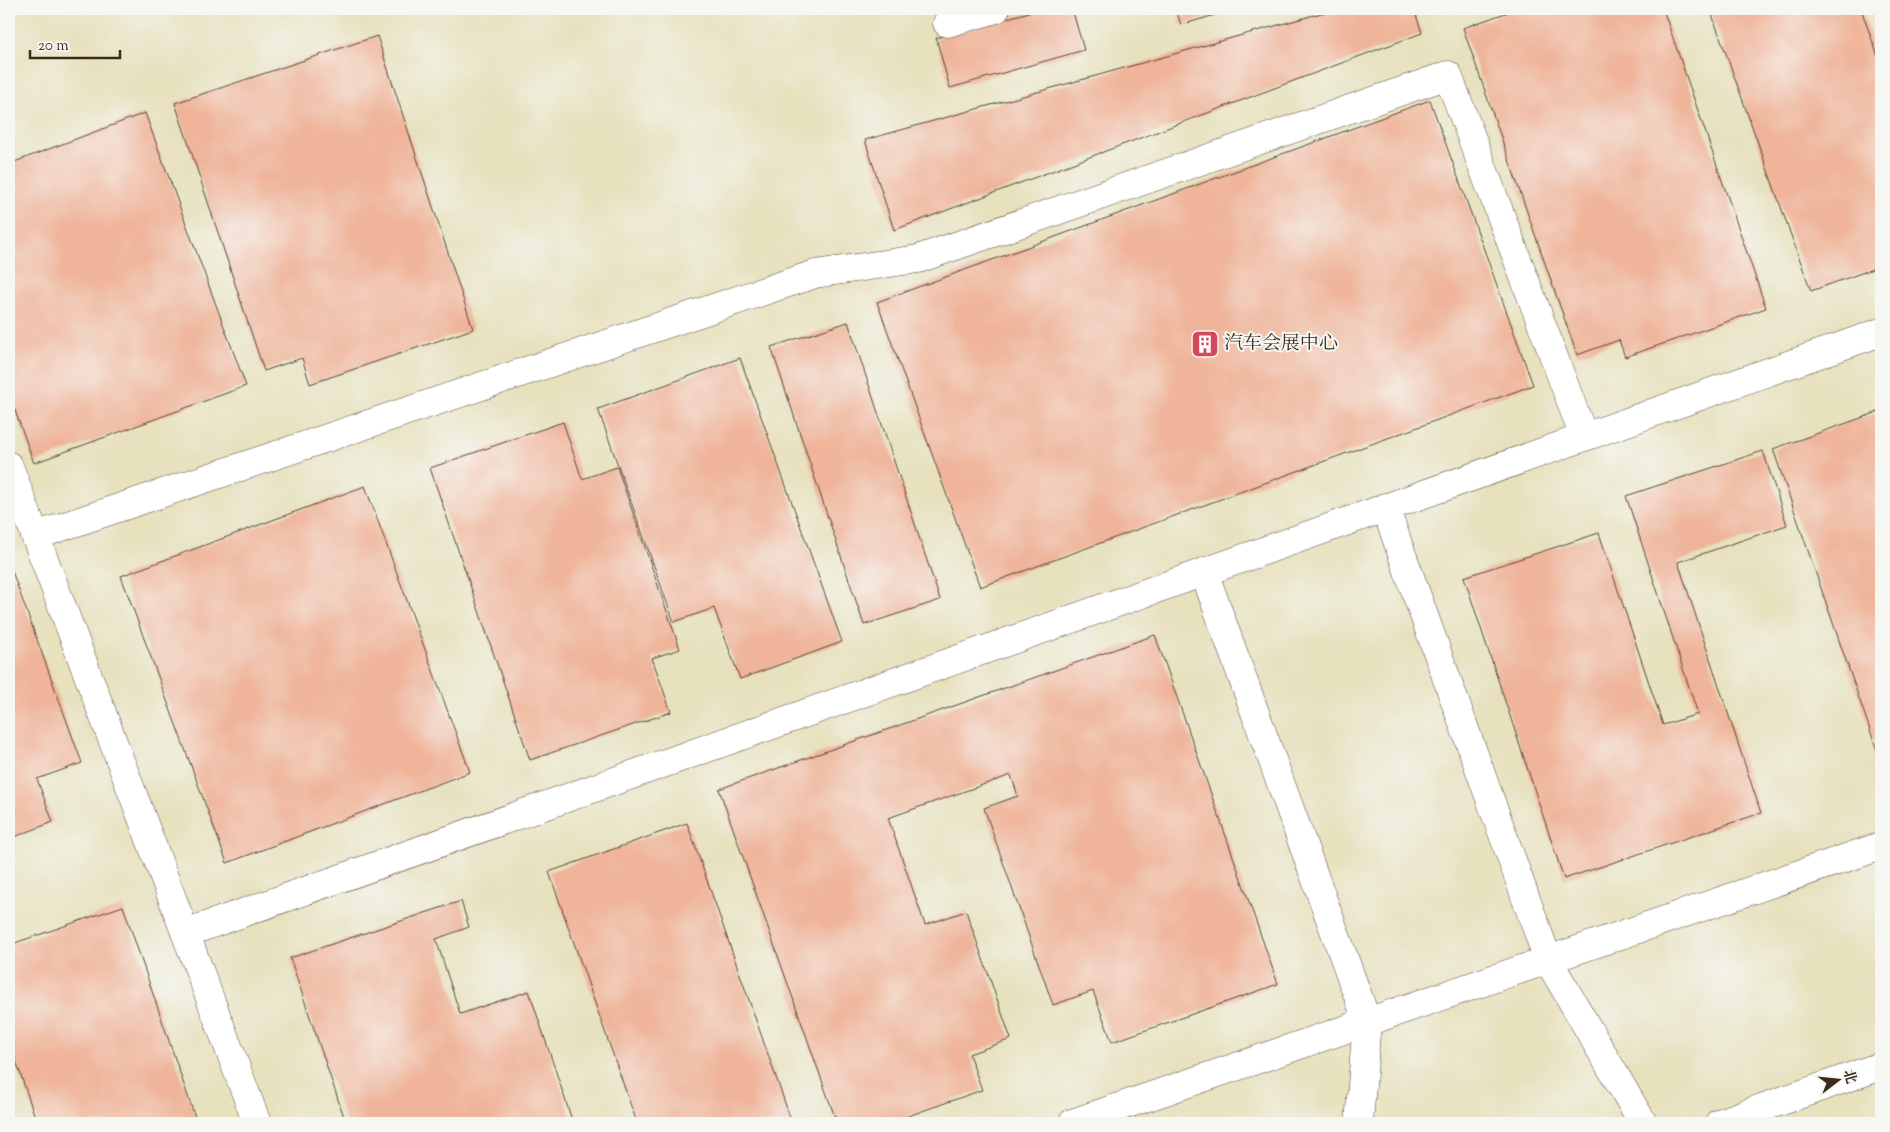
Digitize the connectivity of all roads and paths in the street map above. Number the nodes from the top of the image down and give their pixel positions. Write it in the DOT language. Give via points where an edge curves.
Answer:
graph roads {
  1 [pos="996,9"];
  2 [pos="948,23"];
  3 [pos="1881,332"];
  4 [pos="1584,437"];
  5 [pos="9,466"];
  6 [pos="1385,507"];
  7 [pos="35,536"];
  8 [pos="1204,572"];
  9 [pos="1881,846"];
  10 [pos="186,933"];
  11 [pos="1548,960"];
  12 [pos="1367,1022"];
  13 [pos="1881,1066"];
  14 [pos="257,1123"];
  15 [pos="1072,1123"];
  16 [pos="1358,1123"];
  17 [pos="1643,1123"];
  18 [pos="1719,1123"];
  1 -- 2 [label="main road"];
  3 -- 4 [label="main road"];
  4 -- 6 [label="main road"];
  4 -- 7 [label="main road" via="1448,75 918,259 815,274"];
  5 -- 7 [label="main road"];
  6 -- 8 [label="main road"];
  6 -- 11 [label="main road"];
  7 -- 10 [label="main road"];
  8 -- 10 [label="main road"];
  8 -- 12 [label="main road"];
  9 -- 11 [label="main road"];
  10 -- 14 [label="main road"];
  11 -- 12 [label="main road"];
  11 -- 17 [label="main road"];
  12 -- 15 [label="main road"];
  12 -- 16 [label="main road"];
  13 -- 18 [label="main road"];
}
